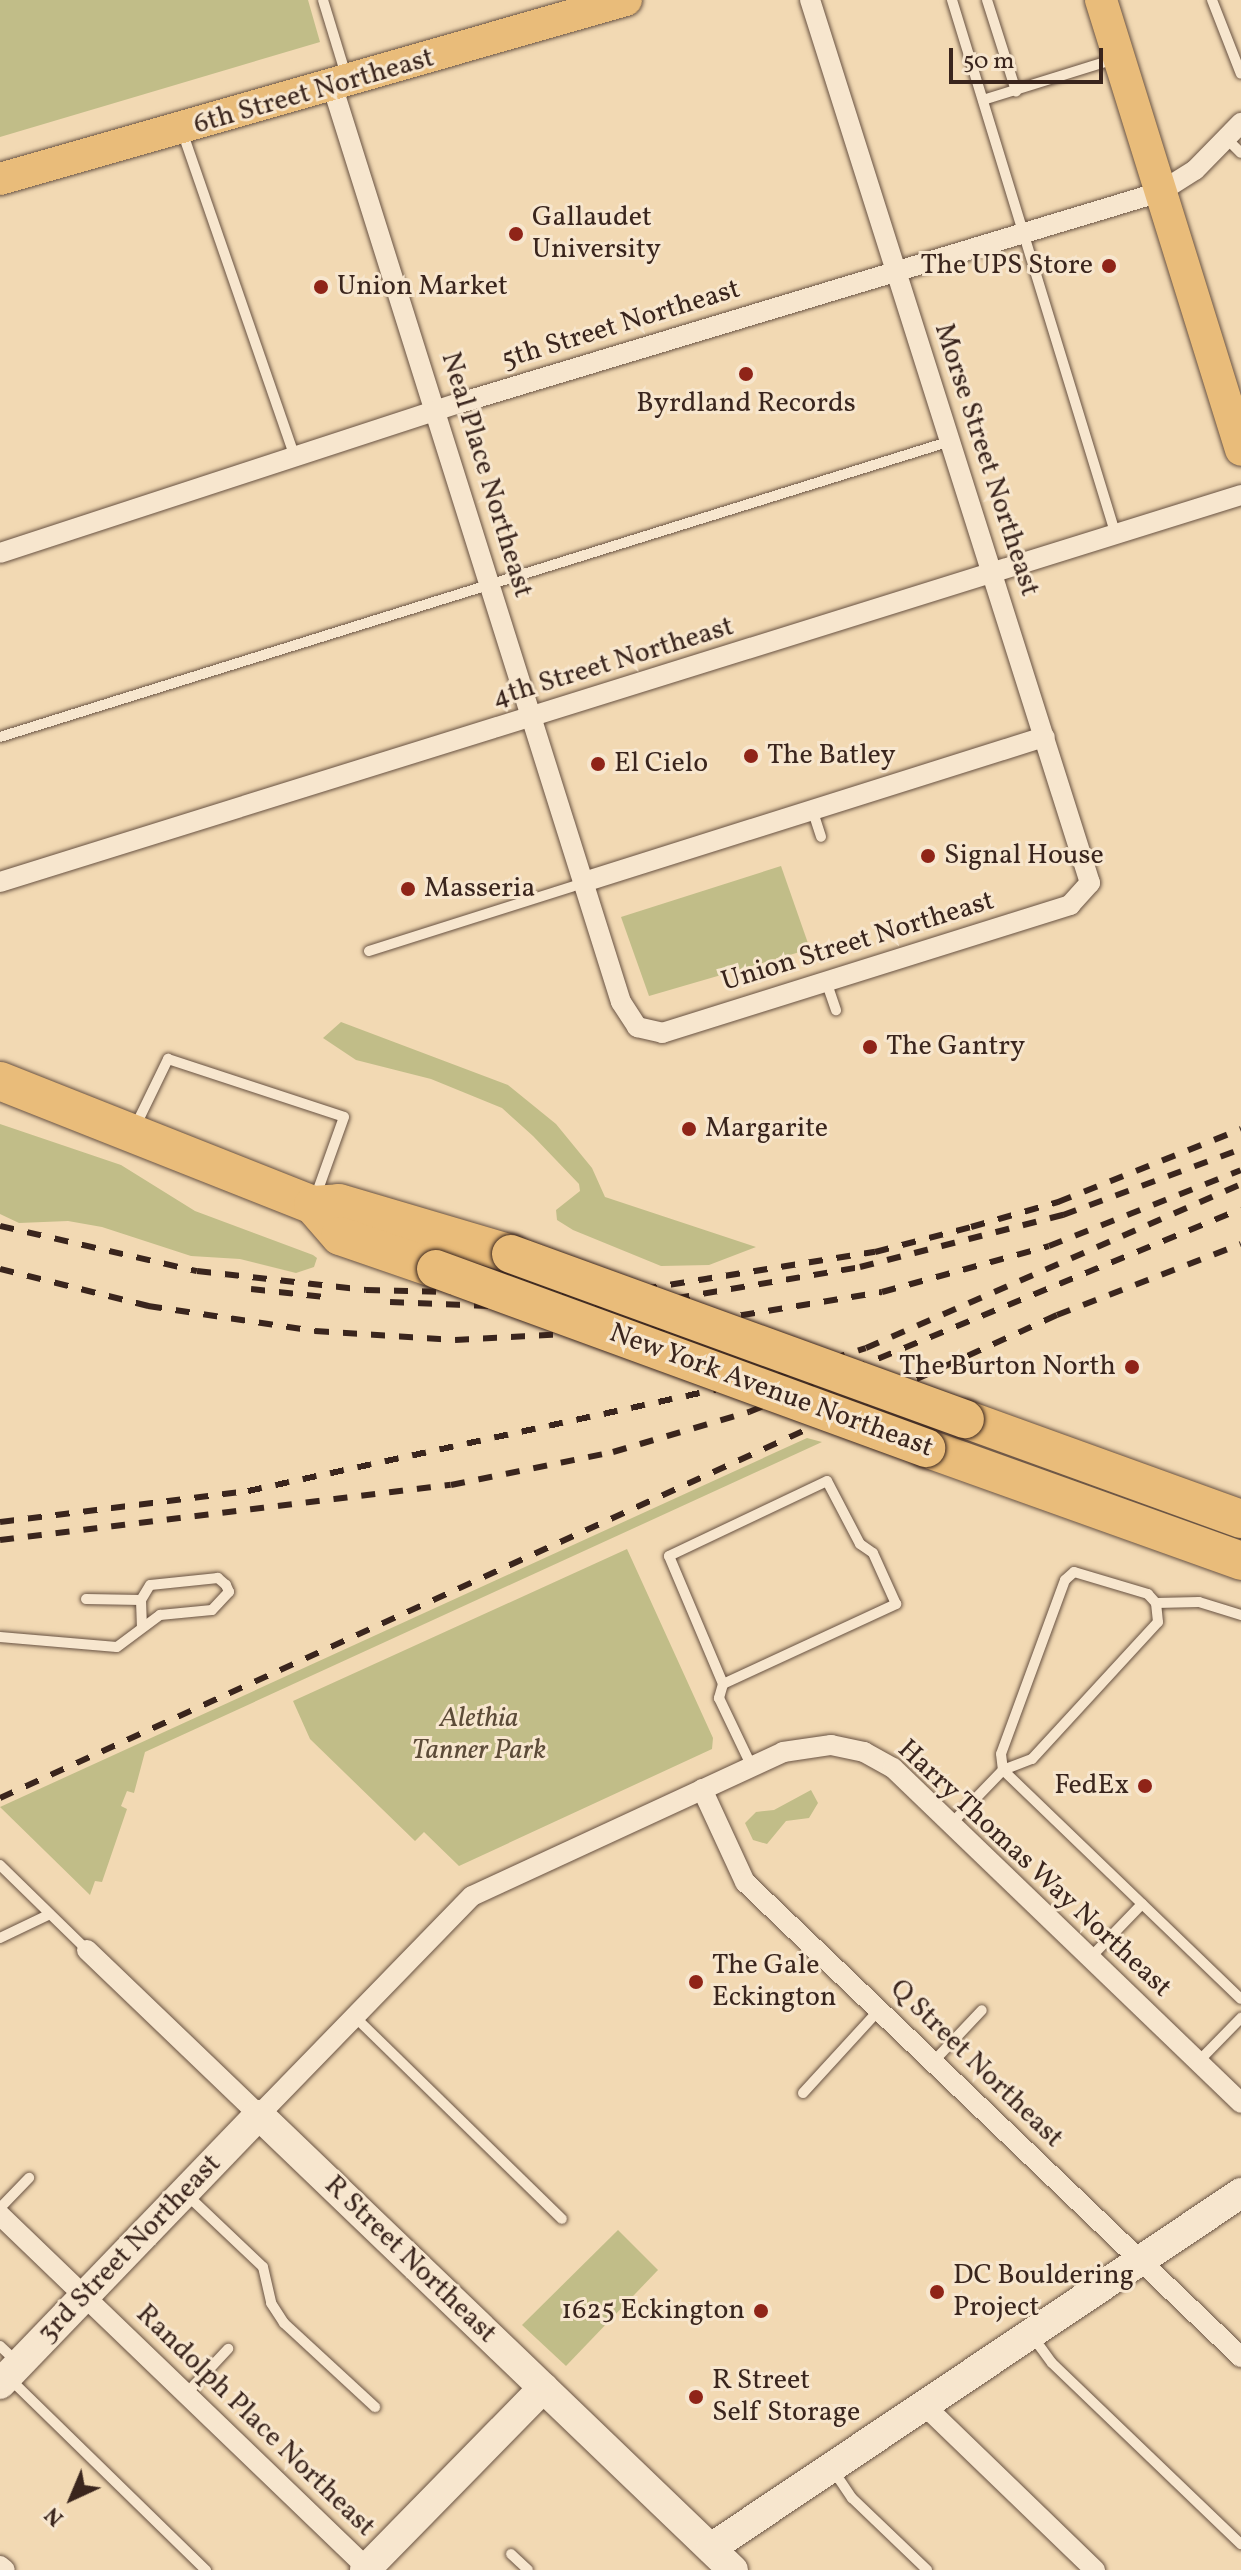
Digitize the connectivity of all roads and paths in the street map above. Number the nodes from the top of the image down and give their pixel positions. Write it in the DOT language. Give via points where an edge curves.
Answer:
graph roads {
  1 [pos="323,0"];
  2 [pos="626,0"];
  3 [pos="810,0"];
  4 [pos="952,0"];
  5 [pos="987,0"];
  6 [pos="1101,0"];
  7 [pos="1212,0"];
  8 [pos="1120,57"];
  9 [pos="1241,74"];
  10 [pos="340,83"];
  11 [pos="1016,91"];
  12 [pos="983,100"];
  13 [pos="1241,123"];
  14 [pos="182,129"];
  15 [pos="1234,146"];
  16 [pos="0,179"];
  17 [pos="1160,192"];
  18 [pos="1025,235"];
  19 [pos="896,271"];
  20 [pos="438,410"];
  21 [pos="951,441"];
  22 [pos="1241,450"];
  23 [pos="294,454"];
  24 [pos="1241,495"];
  25 [pos="1115,532"];
  26 [pos="0,553"];
  27 [pos="992,572"];
  28 [pos="491,584"];
  29 [pos="532,717"];
  30 [pos="0,737"];
  31 [pos="1045,737"];
  32 [pos="813,812"];
  33 [pos="821,837"];
  34 [pos="0,882"];
  35 [pos="584,882"];
  36 [pos="1086,892"];
  37 [pos="369,951"];
  38 [pos="826,981"];
  39 [pos="836,1010"];
  40 [pos="642,1030"];
  41 [pos="0,1081"];
  42 [pos="137,1122"];
  43 [pos="313,1205"];
  44 [pos="1241,1519"];
  45 [pos="1241,1561"];
  46 [pos="86,1599"];
  47 [pos="141,1600"];
  48 [pos="1156,1603"];
  49 [pos="1241,1615"];
  50 [pos="142,1627"];
  51 [pos="0,1637"];
  52 [pos="723,1684"];
  53 [pos="752,1767"];
  54 [pos="1003,1770"];
  55 [pos="702,1789"];
  56 [pos="951,1824"];
  57 [pos="0,1865"];
  58 [pos="1142,1904"];
  59 [pos="50,1914"];
  60 [pos="0,1938"];
  61 [pos="87,1950"];
  62 [pos="1090,1958"];
  63 [pos="1241,1999"];
  64 [pos="879,2010"];
  65 [pos="982,2010"];
  66 [pos="355,2017"];
  67 [pos="1241,2018"];
  68 [pos="933,2062"];
  69 [pos="1198,2062"];
  70 [pos="803,2093"];
  71 [pos="1241,2103"];
  72 [pos="259,2115"];
  73 [pos="29,2178"];
  74 [pos="184,2192"];
  75 [pos="1241,2193"];
  76 [pos="0,2208"];
  77 [pos="0,2215"];
  78 [pos="562,2219"];
  79 [pos="1140,2260"];
  80 [pos="85,2296"];
  81 [pos="1031,2333"];
  82 [pos="228,2349"];
  83 [pos="1241,2357"];
  84 [pos="7,2368"];
  85 [pos="543,2388"];
  86 [pos="186,2394"];
  87 [pos="924,2405"];
  88 [pos="375,2407"];
  89 [pos="831,2466"];
  90 [pos="1241,2544"];
  91 [pos="711,2548"];
  92 [pos="511,2554"];
  93 [pos="0,2566"];
  94 [pos="366,2569"];
  95 [pos="5,2570"];
  96 [pos="206,2570"];
  97 [pos="528,2570"];
  98 [pos="733,2570"];
  99 [pos="927,2570"];
  100 [pos="1095,2570"];
  1 -- 10 [label="lane"];
  2 -- 10 [label="main road, 6th Street Northeast"];
  3 -- 19 [label="street, Morse Street Northeast"];
  4 -- 12 [label="lane"];
  5 -- 11 [label="lane"];
  6 -- 8 [label="main road"];
  7 -- 9 [label="lane"];
  8 -- 11 [label="lane"];
  8 -- 17 [label="main road"];
  10 -- 14 [label="main road, 6th Street Northeast"];
  10 -- 20 [label="street, Neal Place Northeast"];
  11 -- 12 [label="lane"];
  12 -- 18 [label="lane"];
  13 -- 15 [label="street, 5th Street Northeast"];
  14 -- 16 [label="main road, 6th Street Northeast"];
  14 -- 23 [label="lane"];
  15 -- 17 [label="street, 5th Street Northeast"];
  17 -- 18 [label="street, 5th Street Northeast"];
  17 -- 22 [label="main road"];
  18 -- 19 [label="street, 5th Street Northeast"];
  18 -- 25 [label="lane"];
  19 -- 20 [label="street, 5th Street Northeast"];
  19 -- 21 [label="street, Morse Street Northeast"];
  20 -- 23 [label="street, 5th Street Northeast"];
  20 -- 28 [label="street, Neal Place Northeast"];
  21 -- 27 [label="street, Morse Street Northeast"];
  21 -- 28 [label="lane"];
  23 -- 26 [label="street, 5th Street Northeast"];
  24 -- 25 [label="street, 4th Street Northeast"];
  25 -- 27 [label="street, 4th Street Northeast"];
  27 -- 29 [label="street, 4th Street Northeast"];
  27 -- 31 [label="street, Morse Street Northeast"];
  28 -- 29 [label="street, Neal Place Northeast"];
  28 -- 30 [label="lane"];
  29 -- 34 [label="street, 4th Street Northeast"];
  29 -- 35 [label="street, Neal Place Northeast"];
  31 -- 32 [label="street"];
  31 -- 36 [label="street, Morse Street Northeast" via="1090,878"];
  32 -- 33 [label="lane"];
  32 -- 35 [label="street"];
  35 -- 37 [label="lane"];
  35 -- 40 [label="street, Neal Place Northeast" via="621,1002"];
  36 -- 38 [label="street, Union Street Northeast" via="1070,905"];
  38 -- 39 [label="lane"];
  38 -- 40 [label="street, Union Street Northeast" via="662,1033"];
  41 -- 42 [label="highway, New York Avenue Northeast"];
  42 -- 43 [label="highway, New York Avenue Northeast"];
  42 -- 43 [label="lane" via="168,1059 344,1117"];
  43 -- 44 [label="highway, New York Avenue Northeast, bridge" via="339,1203 511,1254"];
  43 -- 45 [label="highway, New York Avenue Northeast, bridge" via="340,1236"];
  46 -- 47 [label="lane"];
  47 -- 50 [label="lane"];
  47 -- 50 [label="lane" via="150,1585 218,1578 229,1592 212,1610 160,1615"];
  48 -- 49 [label="lane" via="1199,1602"];
  48 -- 54 [label="lane" via="1158,1622 1137,1645 1032,1759"];
  48 -- 54 [label="lane" via="1148,1594 1074,1572 1065,1580 1001,1754"];
  50 -- 51 [label="lane" via="117,1647"];
  52 -- 52 [label="lane" via="669,1556 827,1481 860,1544 873,1553 896,1604"];
  52 -- 53 [label="lane" via="719,1698"];
  53 -- 55 [label="street, Harry Thomas Way Northeast"];
  53 -- 56 [label="street, Harry Thomas Way Northeast" via="799,1747 856,1750 893,1768"];
  54 -- 56 [label="lane"];
  54 -- 58 [label="lane"];
  55 -- 64 [label="street, Q Street Northeast" via="745,1882"];
  55 -- 66 [label="street, Harry Thomas Way Northeast" via="472,1896"];
  56 -- 62 [label="street, Harry Thomas Way Northeast"];
  57 -- 59 [label="lane"];
  58 -- 62 [label="lane"];
  58 -- 63 [label="lane"];
  59 -- 60 [label="lane"];
  59 -- 61 [label="lane"];
  61 -- 72 [label="street, R Street Northeast"];
  62 -- 69 [label="street, Harry Thomas Way Northeast"];
  64 -- 68 [label="street, Q Street Northeast"];
  64 -- 70 [label="lane"];
  65 -- 68 [label="lane"];
  66 -- 72 [label="street, Harry Thomas Way Northeast"];
  66 -- 78 [label="lane"];
  67 -- 69 [label="lane"];
  68 -- 79 [label="street, Q Street Northeast"];
  69 -- 71 [label="street, Harry Thomas Way Northeast"];
  72 -- 74 [label="street, 3rd Street Northeast"];
  72 -- 85 [label="street, R Street Northeast"];
  73 -- 76 [label="lane"];
  74 -- 80 [label="street, 3rd Street Northeast"];
  74 -- 88 [label="lane" via="263,2267 271,2303 284,2323"];
  75 -- 79 [label="street"];
  77 -- 80 [label="street, Randolph Place Northeast"];
  79 -- 81 [label="street"];
  79 -- 83 [label="street, Q Street Northeast"];
  80 -- 84 [label="street, 3rd Street Northeast"];
  80 -- 86 [label="street, Randolph Place Northeast"];
  81 -- 87 [label="street"];
  81 -- 90 [label="lane" via="1052,2363"];
  82 -- 86 [label="lane"];
  84 -- 96 [label="lane"];
  85 -- 91 [label="street, R Street Northeast"];
  85 -- 94 [label="street"];
  86 -- 94 [label="street, Randolph Place Northeast"];
  87 -- 89 [label="street"];
  87 -- 100 [label="street"];
  89 -- 91 [label="street"];
  89 -- 99 [label="lane" via="852,2498"];
  91 -- 98 [label="street, R Street Northeast"];
  92 -- 97 [label="lane"];
  93 -- 95 [label="street"];
}
